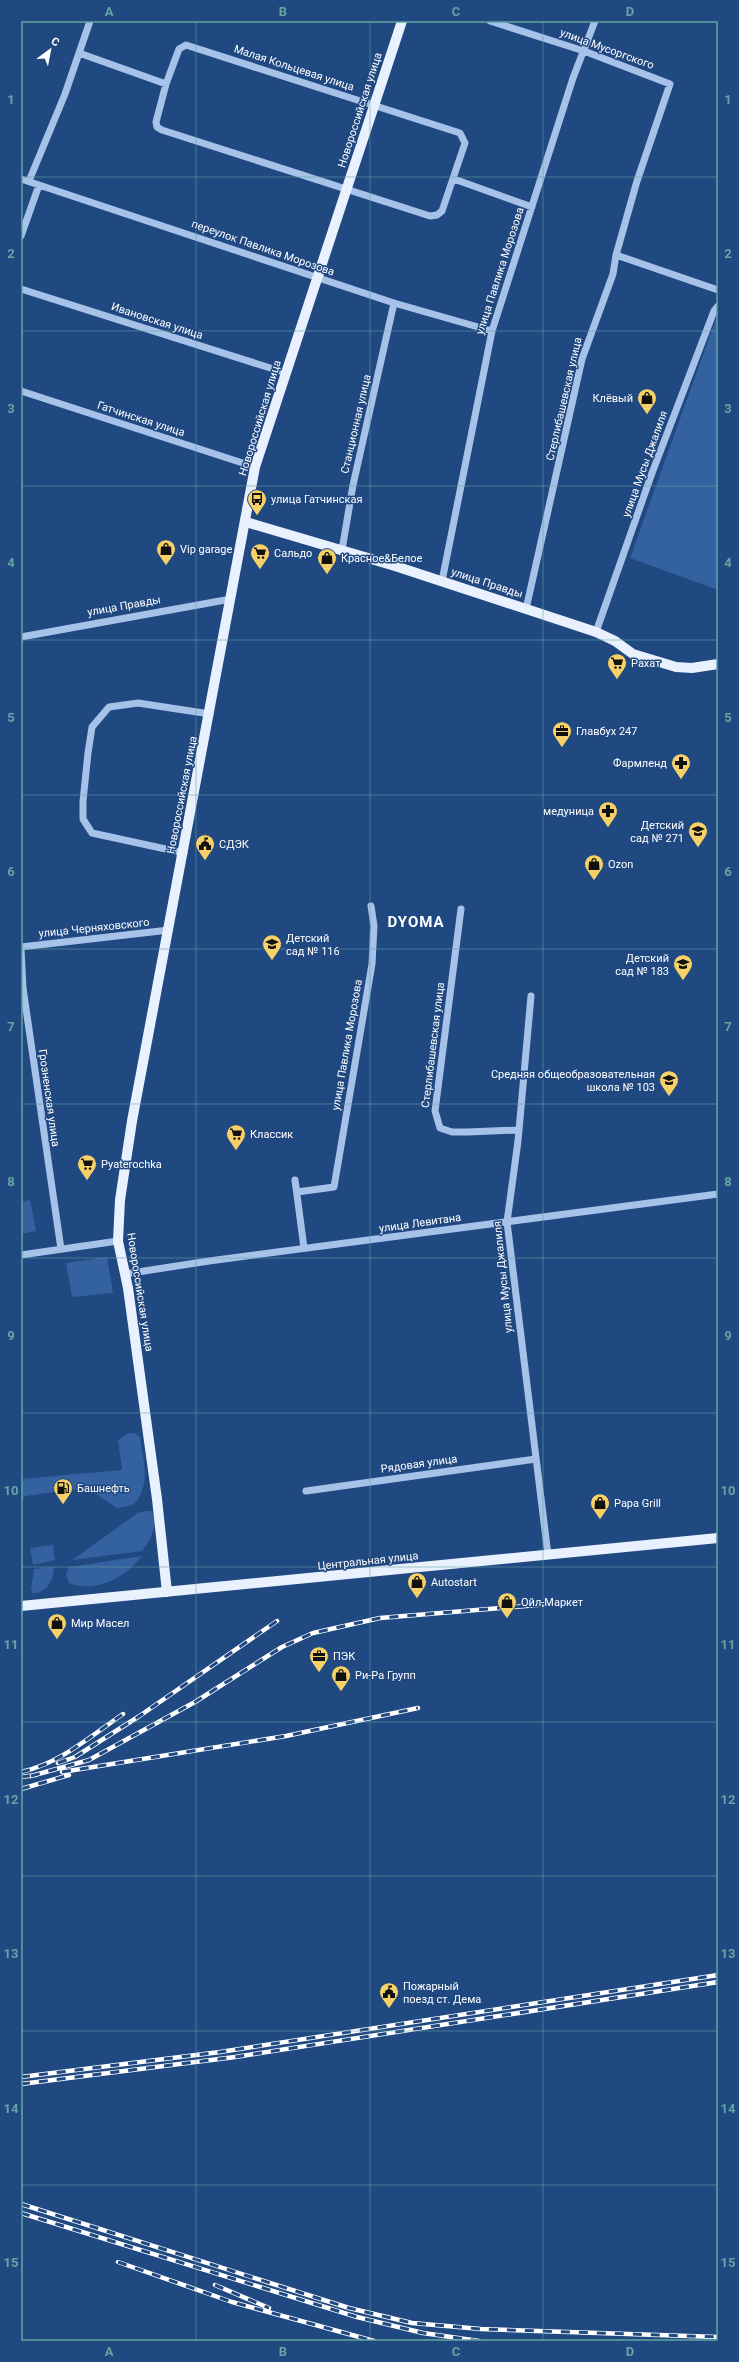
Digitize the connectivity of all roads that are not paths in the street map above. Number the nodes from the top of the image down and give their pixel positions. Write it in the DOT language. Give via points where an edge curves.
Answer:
graph roads {
  1 [pos="90,21"];
  2 [pos="402,21"];
  3 [pos="490,21"];
  4 [pos="595,21"];
  5 [pos="584,51"];
  6 [pos="78,52"];
  7 [pos="166,84"];
  8 [pos="670,84"];
  9 [pos="374,105"];
  10 [pos="21,179"];
  11 [pos="454,179"];
  12 [pos="29,181"];
  13 [pos="39,185"];
  14 [pos="346,190"];
  15 [pos="532,207"];
  16 [pos="21,236"];
  17 [pos="616,255"];
  18 [pos="317,278"];
  19 [pos="21,289"];
  20 [pos="718,290"];
  21 [pos="394,303"];
  22 [pos="718,306"];
  23 [pos="492,331"];
  24 [pos="286,373"];
  25 [pos="21,391"];
  26 [pos="255,467"];
  27 [pos="246,522"];
  28 [pos="342,550"];
  29 [pos="442,581"];
  30 [pos="231,599"];
  31 [pos="526,609"];
  32 [pos="596,632"];
  33 [pos="21,636"];
  34 [pos="718,664"];
  35 [pos="210,714"];
  36 [pos="184,853"];
  37 [pos="371,906"];
  38 [pos="461,910"];
  39 [pos="169,930"];
  40 [pos="21,947"];
  41 [pos="21,950"];
  42 [pos="531,996"];
  43 [pos="518,1130"];
  44 [pos="295,1180"];
  45 [pos="297,1192"];
  46 [pos="718,1194"];
  47 [pos="507,1222"];
  48 [pos="118,1241"];
  49 [pos="304,1248"];
  50 [pos="61,1249"];
  51 [pos="21,1255"];
  52 [pos="126,1274"];
  53 [pos="536,1459"];
  54 [pos="306,1491"];
  55 [pos="718,1538"];
  56 [pos="548,1555"];
  57 [pos="168,1592"];
  58 [pos="21,1606"];
  1 -- 6 [label="street"];
  2 -- 9 [label="main road, Новороссийская улица"];
  3 -- 5 [label="street, улица Мусоргского"];
  4 -- 5 [label="street, улица Павлика Морозова"];
  5 -- 8 [label="street, улица Мусоргского"];
  5 -- 15 [label="street, улица Павлика Морозова"];
  6 -- 7 [label="street"];
  6 -- 12 [label="street" via="65,94"];
  7 -- 9 [label="street, Малая Кольцевая улица" via="178,49 186,46"];
  7 -- 14 [label="street, Малая Кольцевая улица" via="156,122 157,127 162,130"];
  8 -- 17 [label="street, Стерлибашевская улица" via="637,181"];
  9 -- 11 [label="street, Малая Кольцевая улица" via="460,133 465,143"];
  9 -- 14 [label="main road, Новороссийская улица"];
  10 -- 12 [label="street, переулок Павлика Морозова"];
  11 -- 14 [label="street, Малая Кольцевая улица" via="442,211 430,216"];
  11 -- 15 [label="street"];
  12 -- 13 [label="street, переулок Павлика Морозова"];
  13 -- 16 [label="street"];
  13 -- 18 [label="street, переулок Павлика Морозова"];
  14 -- 18 [label="main road, Новороссийская улица"];
  15 -- 23 [label="street, улица Павлика Морозова"];
  17 -- 20 [label="street"];
  17 -- 31 [label="street, Стерлибашевская улица" via="613,274 582,358"];
  18 -- 21 [label="street, переулок Павлика Морозова"];
  18 -- 24 [label="main road, Новороссийская улица"];
  19 -- 24 [label="street, Ивановская улица"];
  21 -- 23 [label="street, переулок Павлика Морозова"];
  21 -- 28 [label="street, Станционная улица" via="353,485"];
  22 -- 32 [label="street, улица Мусы Джалиля" via="652,473"];
  23 -- 29 [label="street, улица Павлика Морозова"];
  24 -- 26 [label="main road, Новороссийская улица"];
  25 -- 26 [label="street, Гатчинская улица"];
  26 -- 27 [label="main road, Новороссийская улица"];
  27 -- 28 [label="main road, улица Правды"];
  27 -- 30 [label="main road, Новороссийская улица"];
  28 -- 29 [label="main road, улица Правды"];
  29 -- 31 [label="main road, улица Правды"];
  30 -- 33 [label="street, улица Правды"];
  30 -- 35 [label="main road, Новороссийская улица"];
  31 -- 32 [label="main road, улица Правды"];
  32 -- 34 [label="main road, улица Правды" via="616,641 633,654 676,667 692,668"];
  35 -- 36 [label="main road, Новороссийская улица"];
  35 -- 36 [label="street" via="138,703 109,707 92,727 83,819 92,833"];
  36 -- 39 [label="main road, Новороссийская улица"];
  37 -- 45 [label="street, улица Павлика Морозова" via="374,926 372,964 334,1187"];
  38 -- 43 [label="street, Стерлибашевская улица" via="435,1111 440,1128 452,1132"];
  39 -- 40 [label="street, улица Черняховского"];
  39 -- 48 [label="main road, Новороссийская улица" via="131,1128 120,1200"];
  41 -- 50 [label="street, Грозненская улица" via="23,988"];
  42 -- 43 [label="street, улица Мусы Джалиля"];
  43 -- 47 [label="street, улица Мусы Джалиля"];
  44 -- 45 [label="street"];
  45 -- 49 [label="street"];
  46 -- 47 [label="street, улица Левитана"];
  47 -- 49 [label="street, улица Левитана"];
  47 -- 53 [label="street, улица Мусы Джалиля"];
  48 -- 50 [label="street"];
  48 -- 52 [label="main road, Новороссийская улица"];
  49 -- 52 [label="street, улица Левитана"];
  50 -- 51 [label="street"];
  52 -- 57 [label="main road, Новороссийская улица"];
  53 -- 54 [label="street, Рядовая улица"];
  53 -- 56 [label="street, улица Мусы Джалиля"];
  55 -- 56 [label="main road, Центральная улица"];
  56 -- 57 [label="main road, Центральная улица"];
  57 -- 58 [label="main road, Центральная улица"];
}
